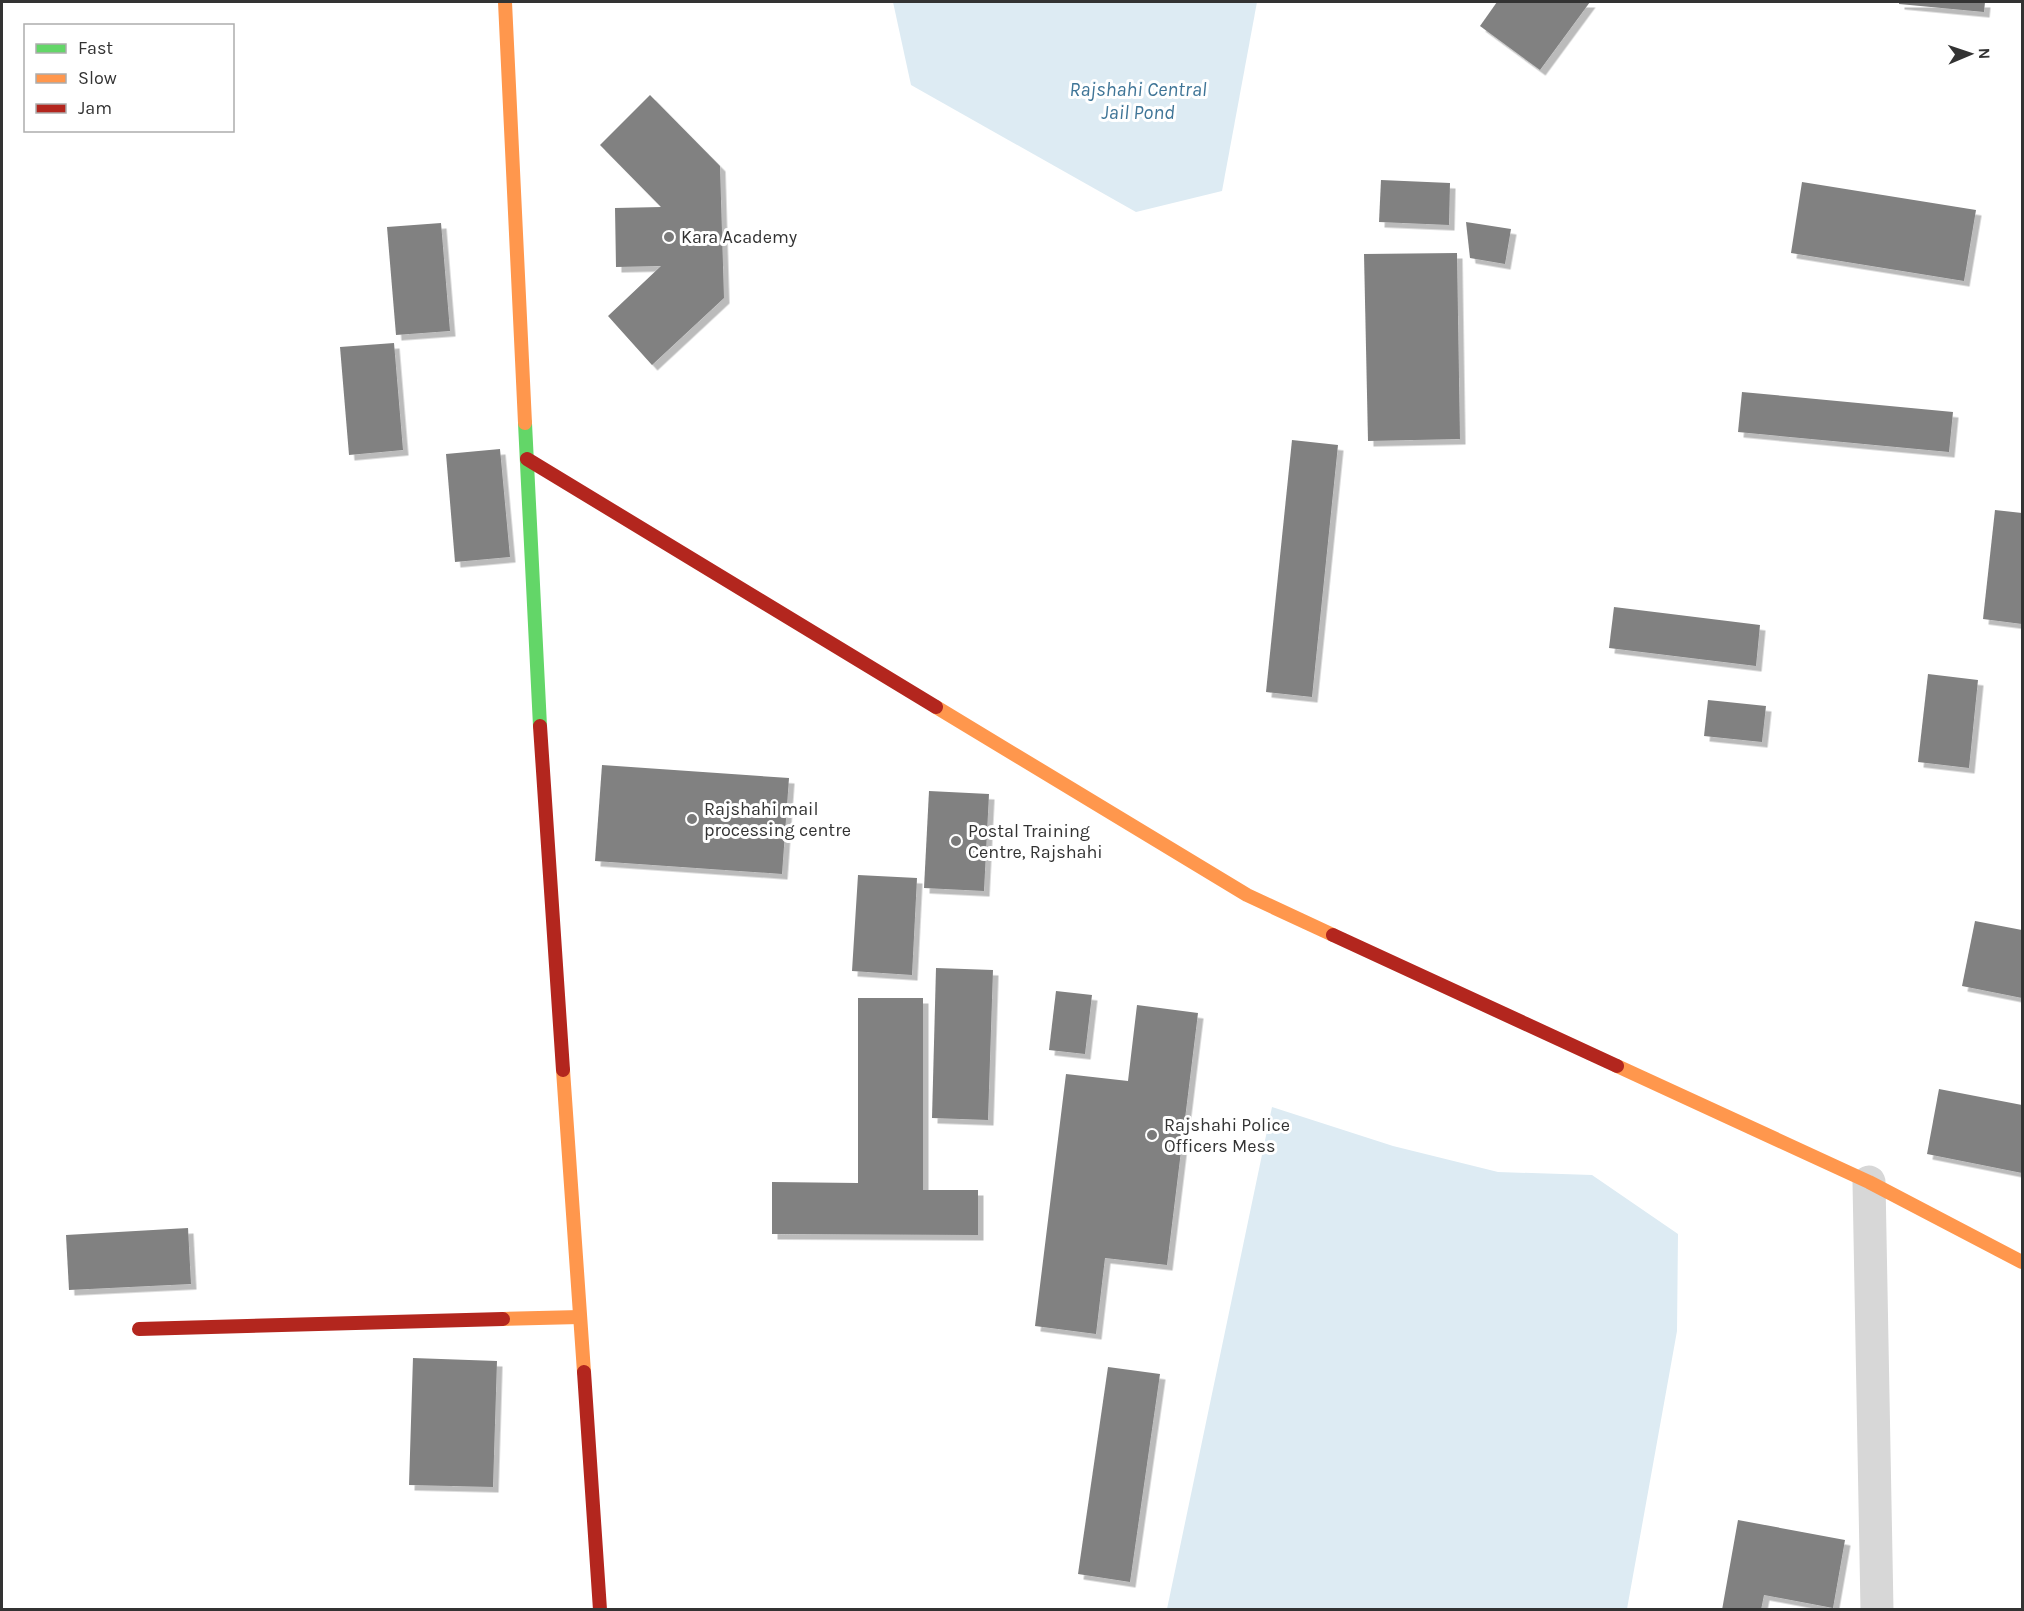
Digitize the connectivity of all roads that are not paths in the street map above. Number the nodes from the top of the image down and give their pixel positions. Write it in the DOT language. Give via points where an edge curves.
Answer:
graph roads {
  1 [pos="505,2"];
  2 [pos="527,459"];
  3 [pos="1869,1182"];
  4 [pos="2022,1262"];
  5 [pos="580,1317"];
  6 [pos="140,1329"];
  7 [pos="600,1610"];
  8 [pos="1877,1610"];
  1 -- 2 [label="street"];
  2 -- 3 [label="street" via="1247,895"];
  2 -- 5 [label="street" via="542,767"];
  3 -- 4 [label="street"];
  3 -- 8 [label="street"];
  5 -- 6 [label="street"];
  5 -- 7 [label="street"];
}
